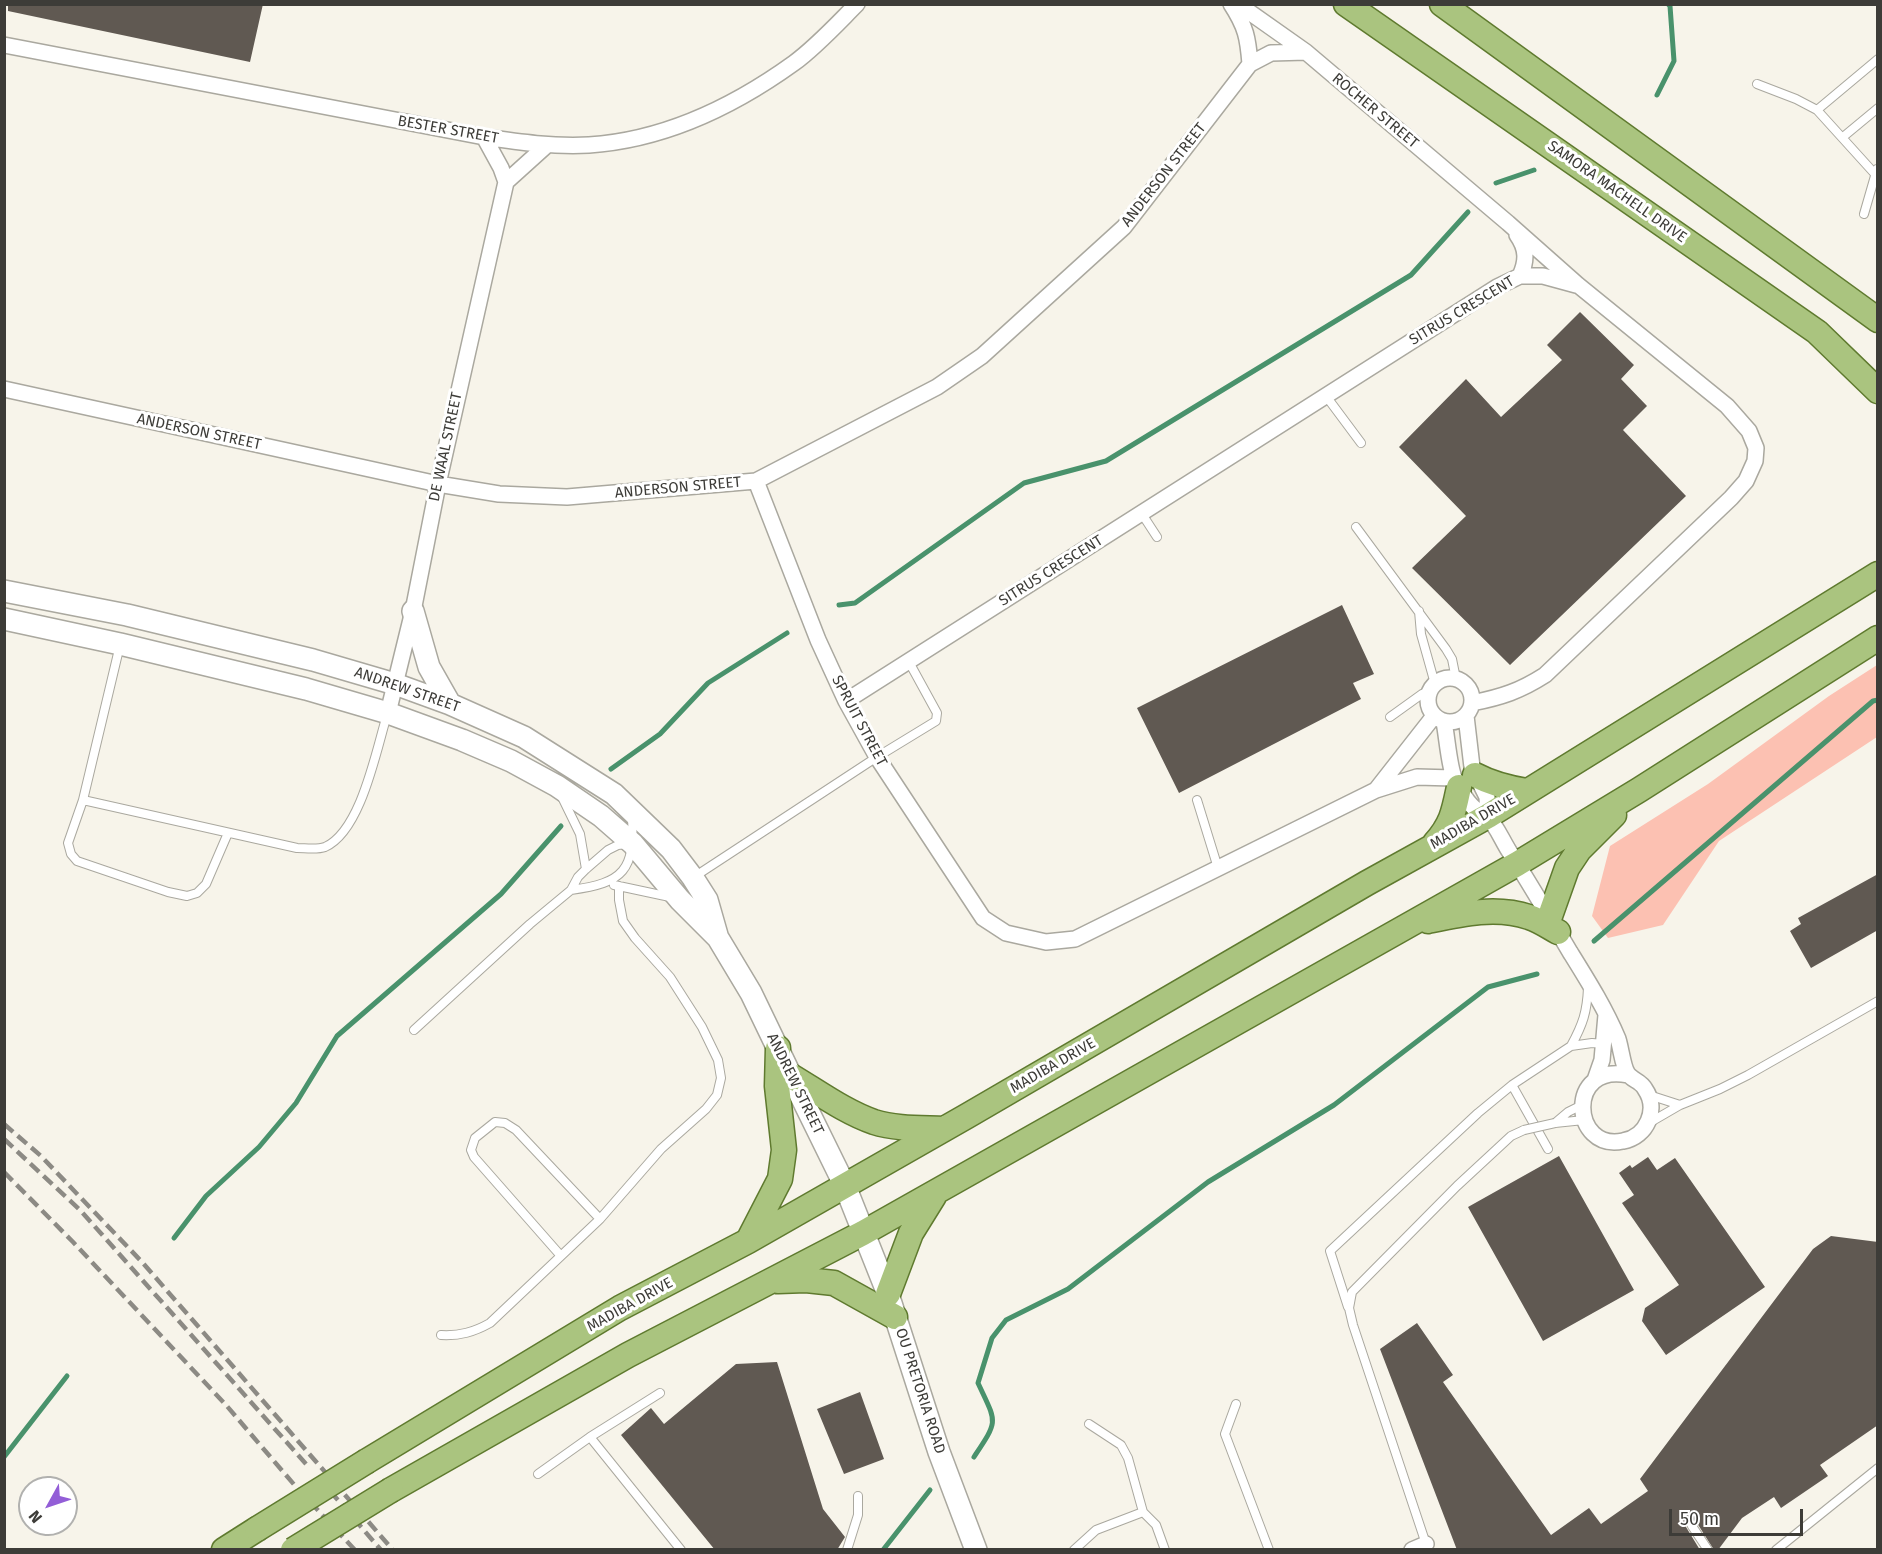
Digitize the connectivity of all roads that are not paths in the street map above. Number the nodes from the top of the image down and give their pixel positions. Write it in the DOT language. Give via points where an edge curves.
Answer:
graph roads {
  1 [pos="857,4"];
  2 [pos="1232,4"];
  3 [pos="1238,4"];
  4 [pos="1347,4"];
  5 [pos="1442,4"];
  6 [pos="4,45"];
  7 [pos="1306,52"];
  8 [pos="1878,59"];
  9 [pos="1250,64"];
  10 [pos="1757,84"];
  11 [pos="1878,108"];
  12 [pos="1817,110"];
  13 [pos="1844,137"];
  14 [pos="484,138"];
  15 [pos="547,145"];
  16 [pos="1876,171"];
  17 [pos="506,182"];
  18 [pos="1864,214"];
  19 [pos="1509,223"];
  20 [pos="1520,276"];
  21 [pos="1578,285"];
  22 [pos="1878,320"];
  23 [pos="4,389"];
  24 [pos="1878,390"];
  25 [pos="1326,396"];
  26 [pos="1361,443"];
  27 [pos="756,481"];
  28 [pos="438,484"];
  29 [pos="1142,514"];
  30 [pos="1356,527"];
  31 [pos="1157,537"];
  32 [pos="1878,574"];
  33 [pos="4,591"];
  34 [pos="1419,610"];
  35 [pos="413,611"];
  36 [pos="4,619"];
  37 [pos="1878,638"];
  38 [pos="120,644"];
  39 [pos="909,662"];
  40 [pos="1456,679"];
  41 [pos="395,684"];
  42 [pos="1432,688"];
  43 [pos="846,701"];
  44 [pos="450,704"];
  45 [pos="1469,709"];
  46 [pos="388,713"];
  47 [pos="1390,717"];
  48 [pos="1439,719"];
  49 [pos="877,758"];
  50 [pos="1463,780"];
  51 [pos="557,786"];
  52 [pos="1376,790"];
  53 [pos="1639,790"];
  54 [pos="1527,791"];
  55 [pos="83,800"];
  56 [pos="1197,800"];
  57 [pos="631,810"];
  58 [pos="1488,816"];
  59 [pos="228,833"];
  60 [pos="650,846"];
  61 [pos="1431,847"];
  62 [pos="1517,864"];
  63 [pos="1218,868"];
  64 [pos="586,869"];
  65 [pos="693,878"];
  66 [pos="609,883"];
  67 [pos="619,886"];
  68 [pos="571,890"];
  69 [pos="680,900"];
  70 [pos="1554,924"];
  71 [pos="1405,925"];
  72 [pos="718,938"];
  73 [pos="1588,981"];
  74 [pos="1878,1001"];
  75 [pos="1606,1012"];
  76 [pos="414,1030"];
  77 [pos="1604,1044"];
  78 [pos="1571,1046"];
  79 [pos="778,1048"];
  80 [pos="1628,1075"];
  81 [pos="791,1076"];
  82 [pos="1595,1080"];
  83 [pos="1512,1085"];
  84 [pos="1649,1095"];
  85 [pos="1582,1105"];
  86 [pos="1680,1105"];
  87 [pos="1584,1120"];
  88 [pos="1555,1123"];
  89 [pos="1646,1125"];
  90 [pos="945,1129"];
  91 [pos="1548,1149"];
  92 [pos="844,1186"];
  93 [pos="937,1191"];
  94 [pos="600,1219"];
  95 [pos="863,1233"];
  96 [pos="748,1241"];
  97 [pos="561,1256"];
  98 [pos="771,1282"];
  99 [pos="888,1294"];
  100 [pos="1349,1308"];
  101 [pos="895,1317"];
  102 [pos="441,1335"];
  103 [pos="660,1393"];
  104 [pos="1236,1404"];
  105 [pos="1089,1424"];
  106 [pos="590,1437"];
  107 [pos="1878,1467"];
  108 [pos="538,1474"];
  109 [pos="858,1496"];
  110 [pos="1143,1512"];
  111 [pos="1692,1526"];
  112 [pos="1419,1547"];
  113 [pos="224,1550"];
  114 [pos="293,1550"];
  115 [pos="681,1550"];
  116 [pos="847,1550"];
  117 [pos="976,1550"];
  118 [pos="1074,1550"];
  119 [pos="1165,1550"];
  120 [pos="1269,1550"];
  121 [pos="1708,1550"];
  122 [pos="1776,1550"];
  1 -- 15 [label="street, BESTER STREET" via="795,62 743,97 689,123 590,145"];
  2 -- 9 [label="street" via="1248,38"];
  3 -- 7 [label="street, ROCHER STREET"];
  4 -- 24 [label="main road, SAMORA MACHELL DRIVE" via="1817,332"];
  5 -- 22 [label="main road"];
  6 -- 14 [label="street, BESTER STREET"];
  7 -- 9 [label="street" via="1271,53"];
  7 -- 19 [label="street, ROCHER STREET"];
  8 -- 12 [label="lane"];
  9 -- 27 [label="street, ANDERSON STREET" via="1124,227 982,356 937,387"];
  10 -- 12 [label="lane"];
  11 -- 13 [label="lane"];
  12 -- 13 [label="lane"];
  13 -- 16 [label="lane"];
  14 -- 15 [label="street, BESTER STREET"];
  14 -- 17 [label="street"];
  15 -- 17 [label="street"];
  16 -- 18 [label="lane"];
  17 -- 28 [label="street, DE WAAL STREET"];
  19 -- 20 [label="street, ROCHER STREET" via="1526,252"];
  19 -- 21 [label="street, ROCHER STREET"];
  20 -- 21 [label="street, SITRUS CRESCENT" via="1543,276"];
  20 -- 25 [label="street, SITRUS CRESCENT"];
  21 -- 45 [label="street, SITRUS CRESCENT" via="1727,406 1749,431 1756,448 1755,461 1746,481 1731,498 1545,675 1516,692"];
  23 -- 28 [label="street, ANDERSON STREET"];
  25 -- 26 [label="lane"];
  25 -- 29 [label="street, SITRUS CRESCENT"];
  27 -- 28 [label="street, ANDERSON STREET" via="567,497 499,494"];
  27 -- 43 [label="street, SPRUIT STREET"];
  28 -- 35 [label="street, DE WAAL STREET"];
  29 -- 31 [label="lane"];
  29 -- 39 [label="street, SITRUS CRESCENT"];
  30 -- 34 [label="lane"];
  32 -- 54 [label="main road, MADIBA DRIVE"];
  33 -- 41 [label="main road, ANDREW STREET" via="127,615 314,660"];
  34 -- 40 [label="lane" via="1452,659"];
  34 -- 42 [label="lane"];
  35 -- 41 [label="street, DE WAAL STREET"];
  35 -- 44 [label="main road" via="429,667"];
  36 -- 38 [label="main road, ANDREW STREET"];
  37 -- 53 [label="main road"];
  38 -- 46 [label="main road, ANDREW STREET" via="306,688"];
  38 -- 55 [label="lane"];
  39 -- 43 [label="street, SITRUS CRESCENT"];
  39 -- 49 [label="lane" via="937,712 936,721"];
  40 -- 42 [label="street" via="1441,680"];
  40 -- 45 [label="street" via="1468,688"];
  41 -- 44 [label="main road, ANDREW STREET"];
  41 -- 46 [label="street, DE WAAL STREET"];
  42 -- 47 [label="lane"];
  42 -- 48 [label="street" via="1428,704"];
  43 -- 49 [label="street, SPRUIT STREET"];
  44 -- 57 [label="main road, ANDREW STREET" via="524,737 614,794"];
  45 -- 48 [label="street, SITRUS CRESCENT" via="1452,722"];
  45 -- 50 [label="street" via="1472,767"];
  46 -- 51 [label="main road, ANDREW STREET" via="511,761"];
  46 -- 59 [label="lane" via="360,804 337,840 322,848 297,848"];
  48 -- 50 [label="street"];
  48 -- 52 [label="street" via="1423,730"];
  49 -- 63 [label="street, SPRUIT STREET" via="983,918 1006,933 1046,942 1075,939"];
  49 -- 65 [label="lane"];
  50 -- 52 [label="street" via="1417,777"];
  50 -- 54 [label="main road"];
  50 -- 58 [label="street" via="1487,797"];
  50 -- 61 [label="main road" via="1453,818"];
  51 -- 60 [label="main road, ANDREW STREET"];
  51 -- 64 [label="lane" via="576,823"];
  52 -- 63 [label="street"];
  53 -- 62 [label="main road"];
  53 -- 70 [label="main road" via="1579,850 1567,868"];
  54 -- 58 [label="main road, MADIBA DRIVE"];
  55 -- 59 [label="lane"];
  55 -- 59 [label="lane" via="68,843 77,861 168,892 187,896 197,893 206,884"];
  56 -- 63 [label="lane"];
  57 -- 60 [label="main road, ANDREW STREET"];
  57 -- 60 [label="lane"];
  58 -- 61 [label="main road, MADIBA DRIVE"];
  58 -- 62 [label="street"];
  60 -- 64 [label="lane" via="618,845"];
  60 -- 65 [label="main road, ANDREW STREET"];
  60 -- 66 [label="lane" via="630,860"];
  60 -- 69 [label="main road, ANDREW STREET"];
  61 -- 90 [label="main road, MADIBA DRIVE"];
  62 -- 70 [label="street"];
  62 -- 71 [label="main road"];
  64 -- 68 [label="lane"];
  65 -- 72 [label="main road, ANDREW STREET" via="707,900"];
  66 -- 67 [label="lane"];
  66 -- 68 [label="lane"];
  67 -- 69 [label="lane"];
  67 -- 94 [label="lane" via="623,921 670,977 702,1028 718,1060 721,1078 717,1095 706,1109 661,1149"];
  68 -- 76 [label="lane"];
  69 -- 72 [label="main road, ANDREW STREET"];
  70 -- 71 [label="main road" via="1498,911"];
  70 -- 73 [label="street"];
  71 -- 93 [label="main road"];
  72 -- 79 [label="main road, ANDREW STREET"];
  73 -- 75 [label="street"];
  73 -- 78 [label="lane" via="1587,1008"];
  74 -- 86 [label="lane" via="1748,1075"];
  75 -- 77 [label="street"];
  75 -- 80 [label="street"];
  77 -- 78 [label="lane"];
  77 -- 82 [label="street"];
  78 -- 83 [label="lane"];
  79 -- 81 [label="main road, ANDREW STREET"];
  79 -- 96 [label="main road" via="777,1086 784,1150 780,1179"];
  80 -- 82 [label="street" via="1611,1073"];
  80 -- 84 [label="street" via="1644,1086"];
  81 -- 90 [label="main road" via="876,1123"];
  81 -- 92 [label="main road, ANDREW STREET"];
  82 -- 85 [label="street"];
  83 -- 91 [label="lane"];
  83 -- 100 [label="lane" via="1330,1251"];
  84 -- 86 [label="lane"];
  84 -- 89 [label="street" via="1651,1110"];
  85 -- 87 [label="street"];
  85 -- 88 [label="lane"];
  86 -- 89 [label="lane"];
  87 -- 88 [label="lane"];
  87 -- 89 [label="street" via="1596,1135 1613,1142 1632,1138"];
  88 -- 100 [label="lane, bridge" via="1511,1136 1472,1171 1352,1292"];
  90 -- 92 [label="main road, MADIBA DRIVE"];
  92 -- 95 [label="main road, ANDREW STREET"];
  92 -- 96 [label="main road, MADIBA DRIVE"];
  93 -- 95 [label="main road"];
  93 -- 99 [label="main road" via="911,1233"];
  94 -- 97 [label="lane"];
  94 -- 97 [label="lane" via="516,1130 495,1122 475,1138 471,1150 474,1157"];
  95 -- 98 [label="main road"];
  95 -- 99 [label="main road, OU PRETORIA ROAD"];
  96 -- 113 [label="main road, MADIBA DRIVE, bridge" via="620,1308"];
  97 -- 102 [label="lane" via="490,1323 476,1331"];
  98 -- 101 [label="main road" via="834,1283"];
  98 -- 114 [label="main road, bridge" via="628,1355"];
  99 -- 101 [label="main road, OU PRETORIA ROAD"];
  100 -- 112 [label="lane"];
  101 -- 117 [label="main road, OU PRETORIA ROAD"];
  103 -- 106 [label="lane"];
  104 -- 120 [label="lane" via="1226,1434"];
  105 -- 110 [label="lane" via="1121,1445"];
  106 -- 108 [label="lane"];
  106 -- 115 [label="lane"];
  107 -- 122 [label="lane"];
  109 -- 116 [label="lane" via="858,1515"];
  110 -- 118 [label="lane" via="1096,1530"];
  110 -- 119 [label="lane" via="1156,1525"];
  111 -- 121 [label="lane"];
}
